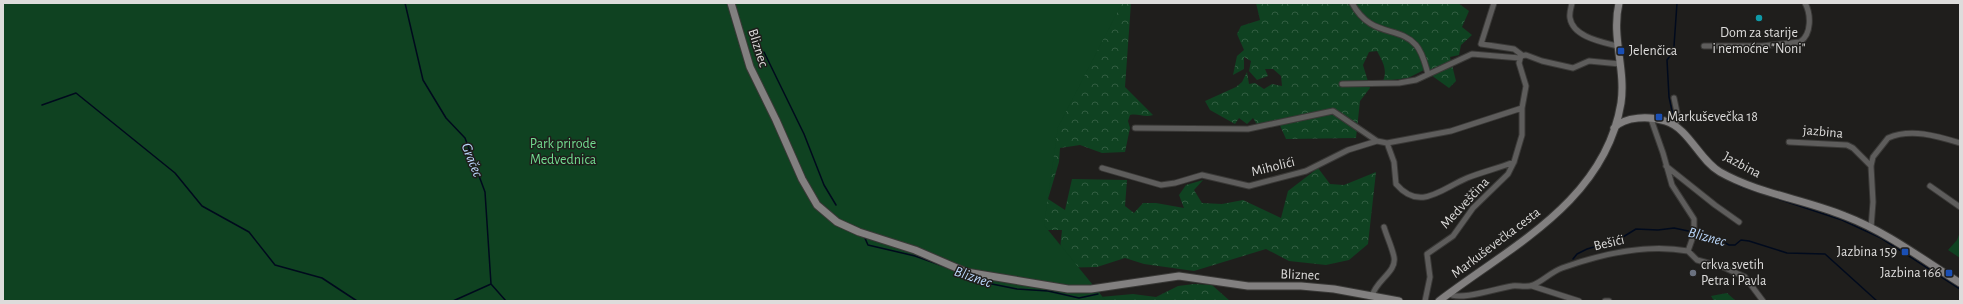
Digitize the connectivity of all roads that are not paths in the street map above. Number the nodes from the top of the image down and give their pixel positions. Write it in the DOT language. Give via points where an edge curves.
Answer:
graph roads {
  1 [pos="731,3"];
  2 [pos="1352,3"];
  3 [pos="1494,3"];
  4 [pos="1572,3"];
  5 [pos="1619,3"];
  6 [pos="1805,3"];
  7 [pos="1617,46"];
  8 [pos="1704,46"];
  9 [pos="1521,57"];
  10 [pos="1620,64"];
  11 [pos="1428,74"];
  12 [pos="1342,84"];
  13 [pos="1674,98"];
  14 [pos="1522,108"];
  15 [pos="1619,110"];
  16 [pos="1651,119"];
  17 [pos="1628,120"];
  18 [pos="1675,126"];
  19 [pos="1135,128"];
  20 [pos="1614,128"];
  21 [pos="1377,141"];
  22 [pos="1789,142"];
  23 [pos="1387,143"];
  24 [pos="1960,143"];
  25 [pos="1514,162"];
  26 [pos="1666,166"];
  27 [pos="1871,166"];
  28 [pos="1102,168"];
  29 [pos="1930,186"];
  30 [pos="1960,207"];
  31 [pos="1739,222"];
  32 [pos="1384,227"];
  33 [pos="1871,228"];
  34 [pos="1688,251"];
  35 [pos="1960,283"];
  36 [pos="1532,286"];
  37 [pos="1449,294"];
  38 [pos="1372,296"];
  39 [pos="1398,301"];
  40 [pos="1425,301"];
  41 [pos="1439,301"];
  42 [pos="1579,301"];
  43 [pos="1605,301"];
  44 [pos="1609,301"];
  45 [pos="1763,301"];
  1 -- 38 [label="main road, Bliznec" via="750,67 802,179 817,205 837,222 859,232 910,248 966,272 1068,289 1091,289 1179,276 1248,286 1301,286"];
  2 -- 11 [label="street" via="1371,26 1408,39 1416,45"];
  3 -- 9 [label="street" via="1481,44 1514,49"];
  4 -- 7 [label="street" via="1570,18 1574,26 1588,38"];
  5 -- 7 [label="main road, Markuševečka cesta" via="1615,24"];
  6 -- 8 [label="street" via="1808,33 1800,42 1762,46"];
  7 -- 10 [label="main road, Markuševečka cesta"];
  9 -- 10 [label="street" via="1526,55 1573,68 1589,61"];
  9 -- 11 [label="street" via="1472,54"];
  9 -- 14 [label="street, Medveščina" via="1519,63 1526,86"];
  10 -- 15 [label="main road, Markuševečka cesta" via="1622,89"];
  11 -- 12 [label="street" via="1416,80 1399,83"];
  13 -- 18 [label="street" via="1678,117"];
  14 -- 23 [label="street, Miholići" via="1450,131"];
  14 -- 25 [label="street, Medveščina" via="1522,135"];
  15 -- 17 [label="main road"];
  15 -- 20 [label="main road, Markuševečka cesta"];
  16 -- 17 [label="main road, Jazbina"];
  16 -- 18 [label="main road, Jazbina" via="1666,121"];
  16 -- 26 [label="street"];
  17 -- 20 [label="main road, Jazbina"];
  18 -- 33 [label="main road, Jazbina" via="1720,172 1748,185 1845,215"];
  19 -- 21 [label="street, Miholići" via="1248,129 1333,111"];
  20 -- 37 [label="main road, Markuševečka cesta" via="1600,160 1570,201 1536,233"];
  21 -- 23 [label="street, Miholići"];
  21 -- 28 [label="street, Miholići" via="1348,150 1306,171 1249,186 1202,175 1161,185"];
  22 -- 27 [label="street, jazbina" via="1847,145"];
  23 -- 25 [label="street, Medveščina" via="1394,162 1396,184 1409,196 1430,197 1467,178"];
  24 -- 27 [label="street" via="1930,134 1898,135 1888,138 1873,157"];
  25 -- 40 [label="street, Medveščina" via="1508,174 1473,208 1453,236 1427,254 1430,277"];
  26 -- 31 [label="street"];
  26 -- 34 [label="street" via="1672,185 1694,219 1695,232"];
  27 -- 33 [label="street"];
  29 -- 30 [label="street"];
  32 -- 38 [label="street" via="1394,263 1392,269 1376,284"];
  33 -- 35 [label="main road, Jazbina" via="1912,250"];
  34 -- 36 [label="street, Bešići" via="1638,249 1607,255 1562,268"];
  34 -- 45 [label="street" via="1697,260 1723,267 1745,277"];
  36 -- 37 [label="street" via="1512,286 1459,296"];
  36 -- 42 [label="street"];
  37 -- 41 [label="main road, Markuševečka cesta"];
  38 -- 39 [label="main road, Bliznec"];
  43 -- 44 [label="street"];
}
